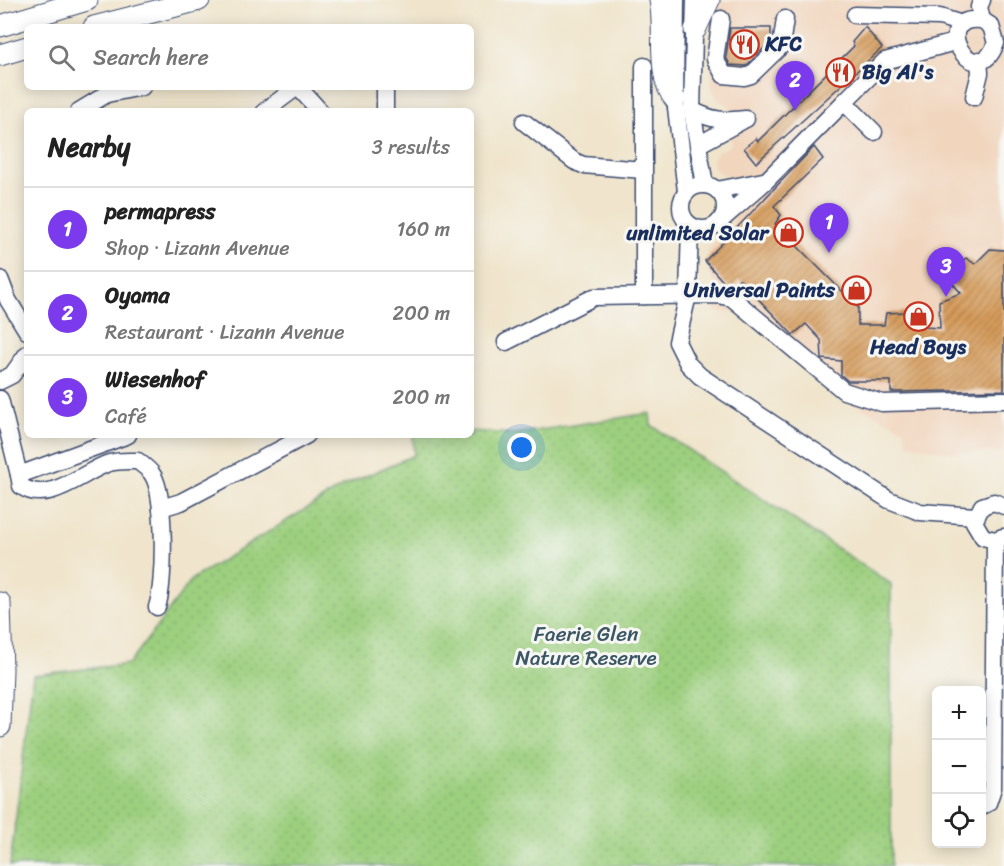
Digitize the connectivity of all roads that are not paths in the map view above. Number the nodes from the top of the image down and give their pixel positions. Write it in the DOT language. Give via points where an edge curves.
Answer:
graph roads {
  1 [pos="87,0"];
  2 [pos="199,0"];
  3 [pos="660,0"];
  4 [pos="676,0"];
  5 [pos="695,0"];
  6 [pos="709,0"];
  7 [pos="982,0"];
  8 [pos="855,15"];
  9 [pos="721,19"];
  10 [pos="785,19"];
  11 [pos="982,20"];
  12 [pos="106,24"];
  13 [pos="962,24"];
  14 [pos="0,26"];
  15 [pos="695,30"];
  16 [pos="955,42"];
  17 [pos="24,48"];
  18 [pos="0,55"];
  19 [pos="979,60"];
  20 [pos="644,66"];
  21 [pos="127,90"];
  22 [pos="294,90"];
  23 [pos="301,90"];
  24 [pos="385,90"];
  25 [pos="974,97"];
  26 [pos="844,102"];
  27 [pos="684,104"];
  28 [pos="84,108"];
  29 [pos="269,108"];
  30 [pos="317,108"];
  31 [pos="386,108"];
  32 [pos="524,122"];
  33 [pos="874,132"];
  34 [pos="698,145"];
  35 [pos="643,170"];
  36 [pos="767,180"];
  37 [pos="711,187"];
  38 [pos="686,192"];
  39 [pos="716,224"];
  40 [pos="690,226"];
  41 [pos="690,268"];
  42 [pos="0,279"];
  43 [pos="688,295"];
  44 [pos="644,296"];
  45 [pos="24,326"];
  46 [pos="506,342"];
  47 [pos="24,358"];
  48 [pos="0,381"];
  49 [pos="0,399"];
  50 [pos="1004,400"];
  51 [pos="112,438"];
  52 [pos="301,438"];
  53 [pos="86,443"];
  54 [pos="19,475"];
  55 [pos="1004,506"];
  56 [pos="160,508"];
  57 [pos="975,516"];
  58 [pos="1000,538"];
  59 [pos="0,603"];
  60 [pos="157,607"];
  61 [pos="0,726"];
  62 [pos="986,804"];
  1 -- 14 [label="main road"];
  2 -- 12 [label="main road"];
  3 -- 27 [label="main road" via="664,79 667,90"];
  4 -- 27 [label="street"];
  5 -- 15 [label="street"];
  6 -- 15 [label="main road"];
  7 -- 11 [label="street"];
  8 -- 13 [label="street" via="940,17"];
  9 -- 10 [label="street" via="715,59 724,75 744,77 781,46"];
  11 -- 13 [label="street"];
  11 -- 19 [label="street" via="991,26 996,43 988,56"];
  13 -- 16 [label="street"];
  15 -- 27 [label="street"];
  16 -- 19 [label="street" via="965,57"];
  16 -- 26 [label="street" via="885,61"];
  17 -- 18 [label="main road"];
  19 -- 25 [label="street"];
  20 -- 35 [label="street"];
  21 -- 28 [label="street" via="107,94"];
  22 -- 29 [label="street"];
  23 -- 30 [label="street"];
  24 -- 31 [label="street"];
  26 -- 33 [label="street"];
  26 -- 36 [label="street"];
  27 -- 34 [label="street"];
  27 -- 34 [label="street" via="711,119 746,119"];
  27 -- 38 [label="street"];
  32 -- 35 [label="street" via="583,165"];
  34 -- 37 [label="street"];
  35 -- 44 [label="street"];
  36 -- 37 [label="street"];
  36 -- 39 [label="street"];
  37 -- 38 [label="street" via="698,185"];
  37 -- 39 [label="street" via="725,206"];
  38 -- 40 [label="street" via="680,206"];
  39 -- 40 [label="street" via="706,229"];
  39 -- 41 [label="street"];
  40 -- 41 [label="street"];
  41 -- 43 [label="street"];
  42 -- 45 [label="street"];
  43 -- 44 [label="street"];
  43 -- 50 [label="street" via="732,298 844,391 865,399 882,403"];
  43 -- 57 [label="street" via="677,342 688,364 700,376 889,500 920,512"];
  44 -- 46 [label="street" via="586,299"];
  47 -- 48 [label="street" via="12,375"];
  49 -- 54 [label="street"];
  51 -- 53 [label="street"];
  52 -- 56 [label="street" via="181,502"];
  53 -- 54 [label="street"];
  54 -- 56 [label="street" via="21,486 39,493 108,463 138,461 153,474"];
  55 -- 57 [label="street" via="987,503"];
  56 -- 60 [label="street" via="162,593"];
  57 -- 58 [label="street" via="979,533"];
  58 -- 62 [label="street" via="993,788"];
  59 -- 61 [label="main road"];
}
